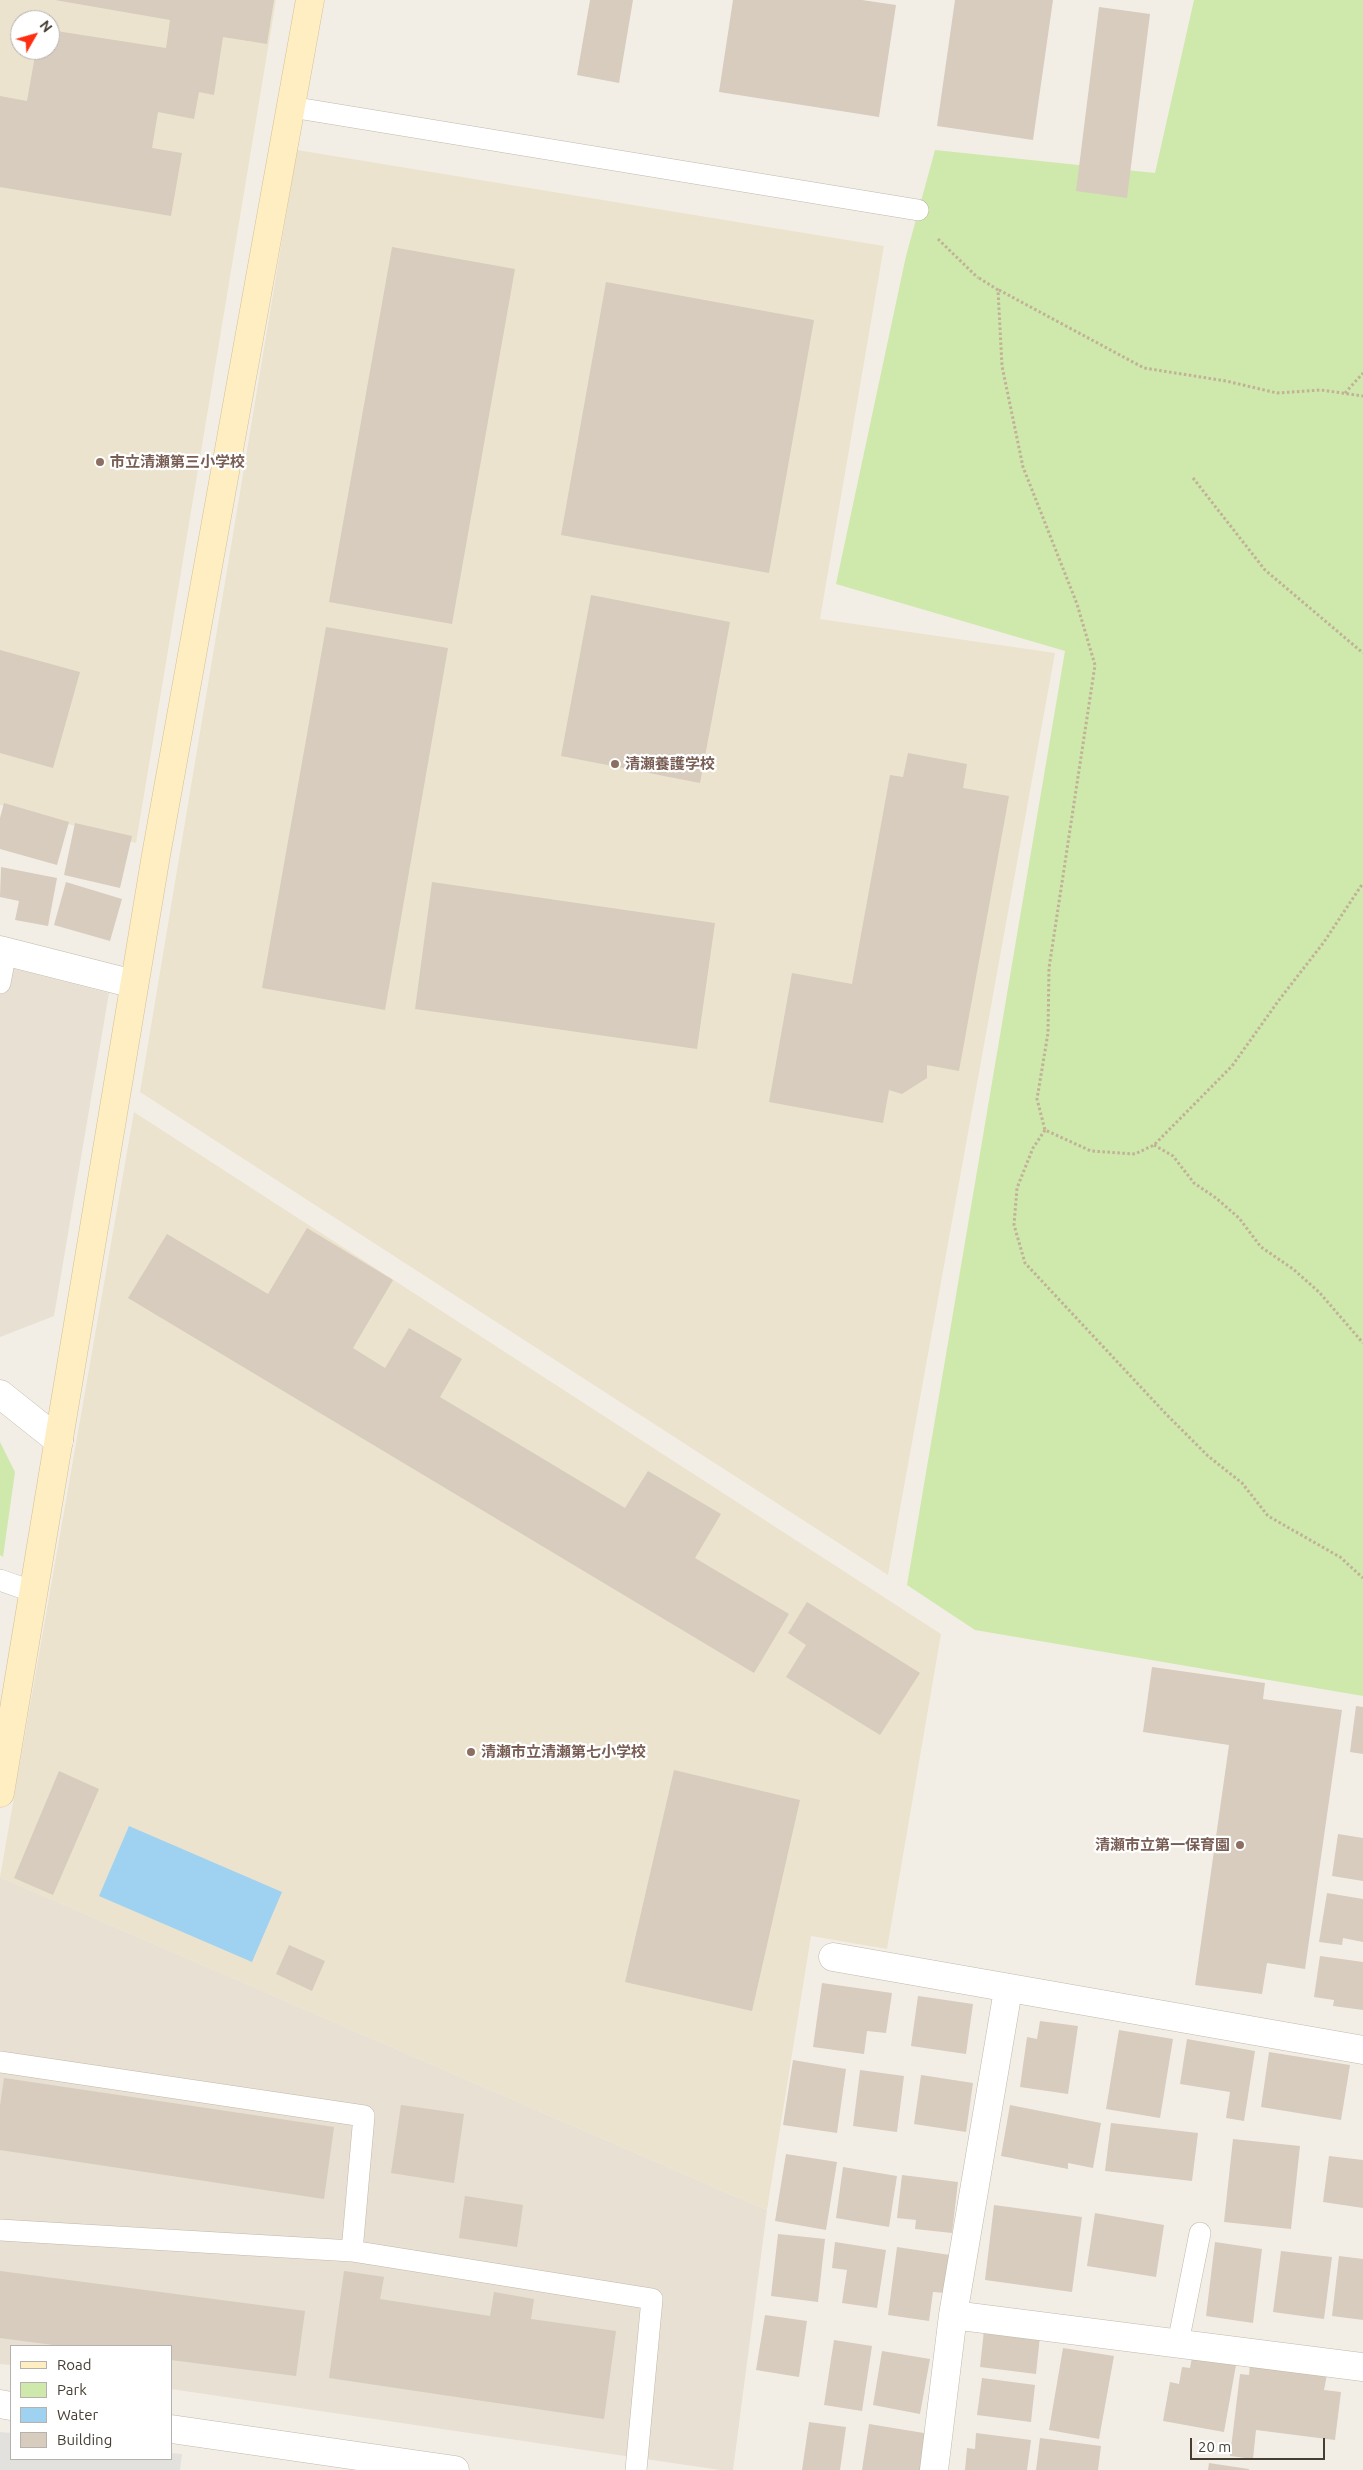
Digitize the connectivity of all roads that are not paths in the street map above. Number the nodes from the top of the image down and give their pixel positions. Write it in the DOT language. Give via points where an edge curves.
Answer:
graph roads {
  1 [pos="310,0"];
  2 [pos="291,107"];
  3 [pos="918,210"];
  4 [pos="3,951"];
  5 [pos="0,983"];
  6 [pos="134,984"];
  7 [pos="0,1394"];
  8 [pos="59,1441"];
  9 [pos="0,1580"];
  10 [pos="34,1592"];
  11 [pos="0,1793"];
  12 [pos="833,1957"];
  13 [pos="1008,1990"];
  14 [pos="1363,2050"];
  15 [pos="0,2062"];
  16 [pos="0,2230"];
  17 [pos="1200,2233"];
  18 [pos="352,2251"];
  19 [pos="953,2315"];
  20 [pos="1178,2344"];
  21 [pos="1363,2367"];
  22 [pos="172,2429"];
  23 [pos="455,2470"];
  24 [pos="636,2470"];
  25 [pos="934,2470"];
  1 -- 2 [label="street"];
  2 -- 3 [label="lane"];
  2 -- 6 [label="street"];
  4 -- 5 [label="lane"];
  4 -- 6 [label="street"];
  6 -- 8 [label="street"];
  7 -- 8 [label="street"];
  8 -- 10 [label="street"];
  9 -- 10 [label="lane"];
  10 -- 11 [label="street"];
  12 -- 13 [label="street"];
  13 -- 14 [label="street"];
  13 -- 19 [label="street"];
  15 -- 18 [label="lane" via="364,2116"];
  16 -- 18 [label="lane"];
  17 -- 20 [label="lane"];
  18 -- 24 [label="lane" via="652,2299"];
  19 -- 20 [label="street"];
  19 -- 25 [label="street"];
  20 -- 21 [label="street"];
  22 -- 23 [label="street"];
}
